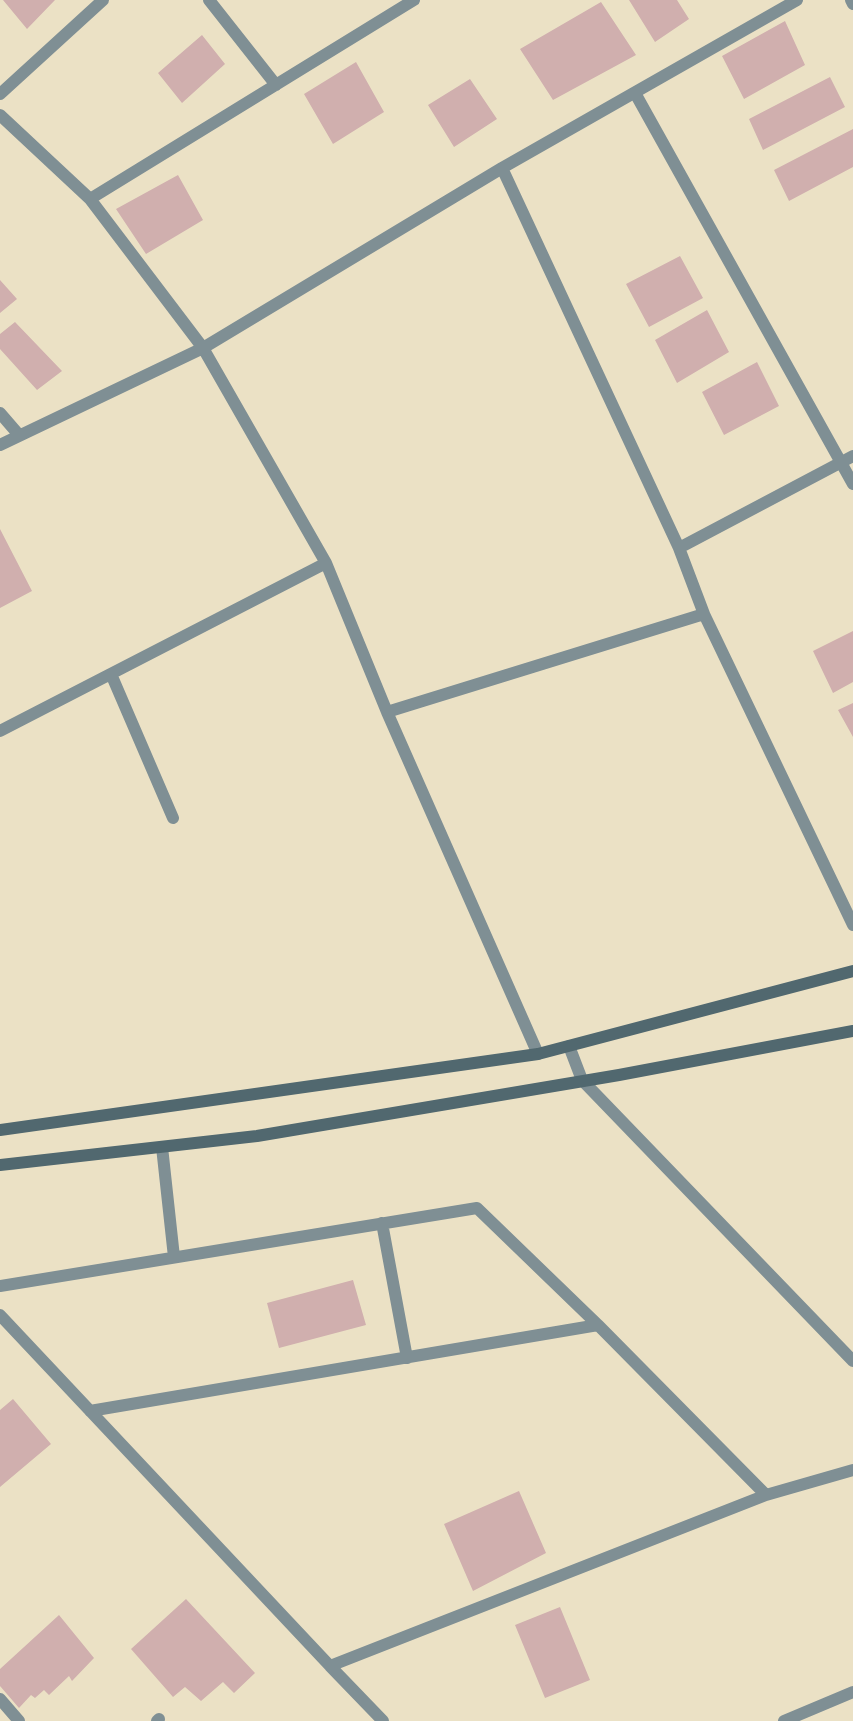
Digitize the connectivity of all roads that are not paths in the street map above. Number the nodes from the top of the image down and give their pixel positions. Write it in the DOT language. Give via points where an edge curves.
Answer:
graph roads {
  1 [pos="103,0"];
  2 [pos="209,0"];
  3 [pos="414,0"];
  4 [pos="798,0"];
  5 [pos="851,0"];
  6 [pos="853,4"];
  7 [pos="276,85"];
  8 [pos="635,93"];
  9 [pos="0,94"];
  10 [pos="0,115"];
  11 [pos="502,168"];
  12 [pos="90,200"];
  13 [pos="203,348"];
  14 [pos="0,413"];
  15 [pos="20,435"];
  16 [pos="0,445"];
  17 [pos="847,459"];
  18 [pos="853,484"];
  19 [pos="679,548"];
  20 [pos="326,563"];
  21 [pos="704,614"];
  22 [pos="112,674"];
  23 [pos="387,712"];
  24 [pos="0,731"];
  25 [pos="174,818"];
  26 [pos="853,925"];
  27 [pos="853,971"];
  28 [pos="853,1031"];
  29 [pos="569,1046"];
  30 [pos="538,1054"];
  31 [pos="582,1080"];
  32 [pos="0,1130"];
  33 [pos="162,1147"];
  34 [pos="0,1165"];
  35 [pos="382,1223"];
  36 [pos="174,1257"];
  37 [pos="0,1286"];
  38 [pos="0,1315"];
  39 [pos="598,1325"];
  40 [pos="407,1358"];
  41 [pos="853,1361"];
  42 [pos="90,1411"];
  43 [pos="853,1470"];
  44 [pos="766,1495"];
  45 [pos="330,1666"];
  46 [pos="853,1692"];
  47 [pos="0,1699"];
  48 [pos="19,1721"];
  49 [pos="383,1721"];
  50 [pos="784,1721"];
  1 -- 9 [label="street"];
  2 -- 7 [label="street"];
  3 -- 7 [label="street"];
  4 -- 8 [label="street"];
  5 -- 6 [label="street"];
  7 -- 12 [label="street"];
  8 -- 11 [label="street"];
  8 -- 17 [label="street"];
  10 -- 12 [label="street"];
  11 -- 13 [label="street"];
  11 -- 19 [label="street"];
  12 -- 13 [label="street"];
  13 -- 15 [label="street"];
  13 -- 20 [label="street"];
  14 -- 15 [label="street"];
  15 -- 16 [label="street"];
  17 -- 18 [label="street"];
  17 -- 19 [label="street"];
  19 -- 21 [label="street"];
  20 -- 22 [label="street"];
  20 -- 23 [label="street"];
  21 -- 23 [label="street"];
  21 -- 26 [label="street"];
  22 -- 24 [label="street"];
  22 -- 25 [label="street"];
  23 -- 30 [label="street"];
  27 -- 29 [label="main road"];
  28 -- 31 [label="main road"];
  29 -- 30 [label="main road"];
  29 -- 31 [label="street"];
  30 -- 32 [label="main road"];
  31 -- 33 [label="main road" via="257,1136"];
  31 -- 41 [label="street"];
  33 -- 34 [label="main road"];
  33 -- 36 [label="street"];
  35 -- 36 [label="street"];
  35 -- 39 [label="street" via="477,1208"];
  35 -- 40 [label="street"];
  36 -- 37 [label="street"];
  38 -- 42 [label="street"];
  39 -- 40 [label="street"];
  39 -- 44 [label="street"];
  40 -- 42 [label="street"];
  42 -- 45 [label="street"];
  43 -- 44 [label="street"];
  44 -- 45 [label="street"];
  45 -- 49 [label="street"];
  46 -- 50 [label="street"];
  47 -- 48 [label="street"];
}
